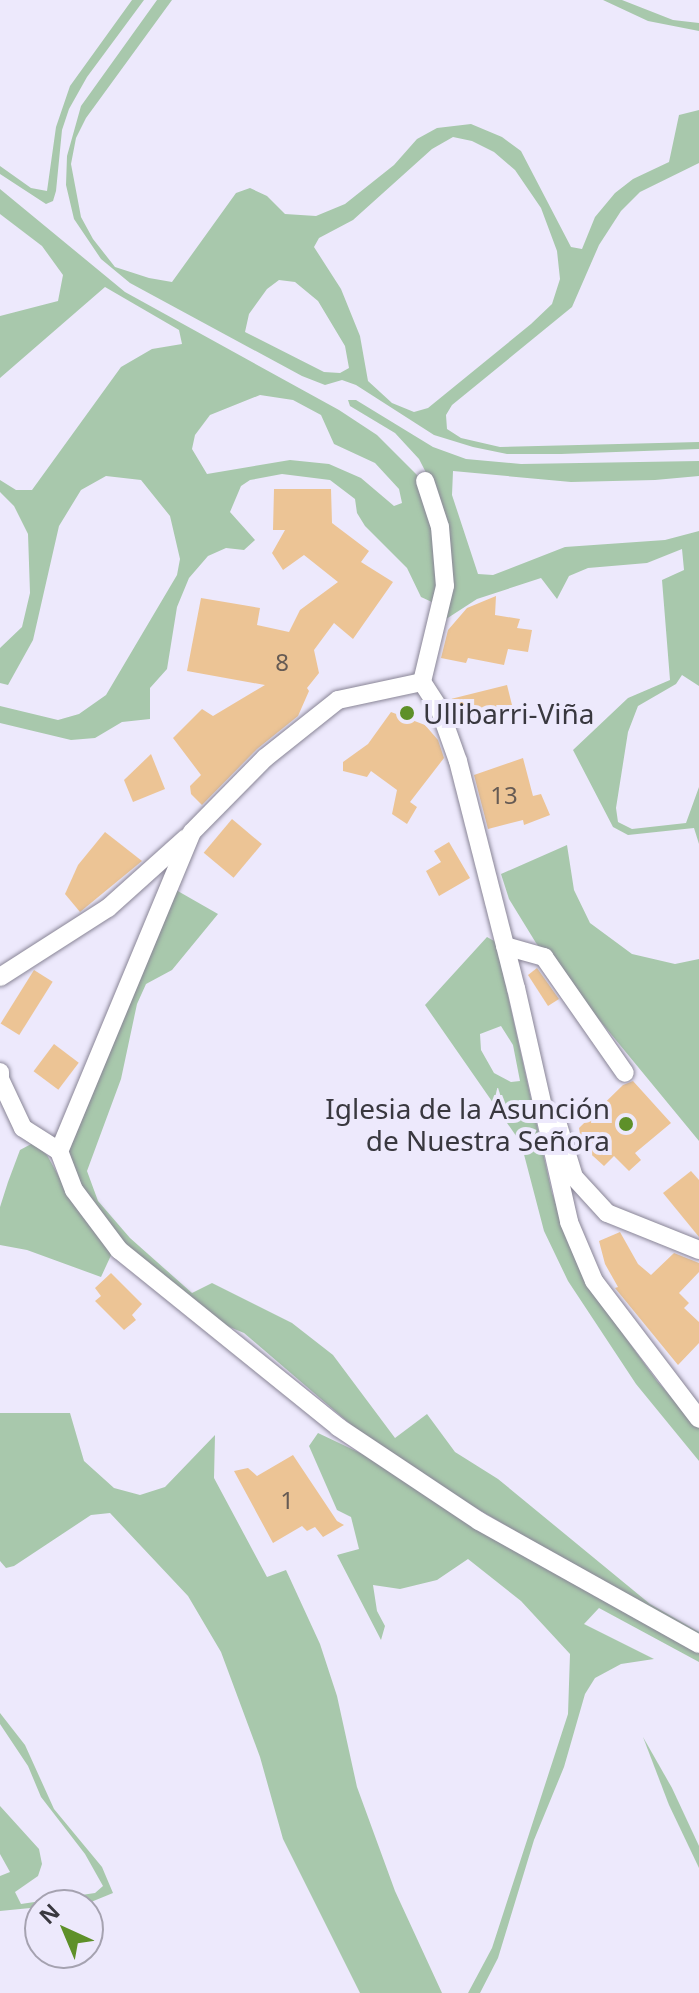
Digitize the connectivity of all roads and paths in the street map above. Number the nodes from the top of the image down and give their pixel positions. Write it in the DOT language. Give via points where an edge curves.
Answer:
graph roads {
  1 [pos="425,481"];
  2 [pos="422,682"];
  3 [pos="192,832"];
  4 [pos="505,946"];
  5 [pos="0,977"];
  6 [pos="516,988"];
  7 [pos="0,1072"];
  8 [pos="625,1073"];
  9 [pos="59,1151"];
  10 [pos="699,1250"];
  11 [pos="699,1419"];
  12 [pos="699,1644"];
  1 -- 2 [label="street" via="440,527 445,586"];
  2 -- 3 [label="street" via="338,700 265,758"];
  2 -- 4 [label="street" via="439,708 458,761"];
  3 -- 5 [label="street" via="108,908"];
  3 -- 9 [label="street"];
  4 -- 6 [label="street"];
  4 -- 8 [label="street" via="544,957"];
  6 -- 10 [label="street" via="574,1177 607,1213"];
  6 -- 11 [label="street" via="574,1234 594,1281"];
  7 -- 9 [label="street" via="23,1128"];
  9 -- 12 [label="street" via="74,1190 119,1250 338,1427 479,1521"];
}
